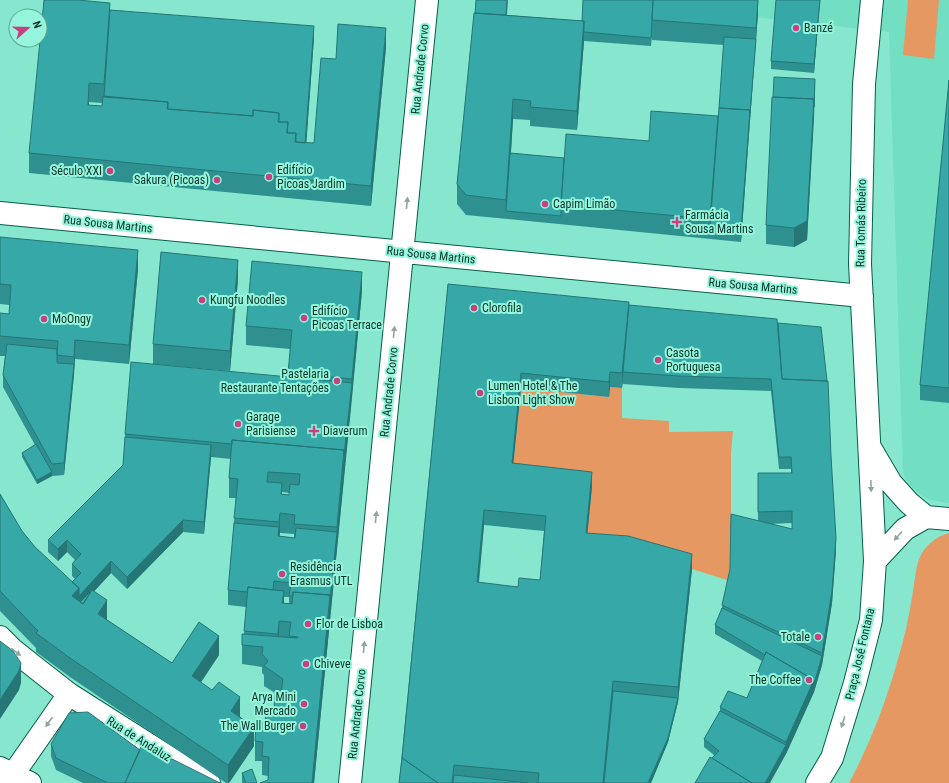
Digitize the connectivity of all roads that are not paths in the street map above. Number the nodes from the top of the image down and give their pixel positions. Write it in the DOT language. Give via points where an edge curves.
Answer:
graph roads {
  1 [pos="427,0"];
  2 [pos="872,0"];
  3 [pos="0,213"];
  4 [pos="402,252"];
  5 [pos="862,296"];
  6 [pos="870,447"];
  7 [pos="926,517"];
  8 [pos="949,519"];
  9 [pos="875,561"];
  10 [pos="0,637"];
  11 [pos="69,694"];
  12 [pos="12,777"];
  13 [pos="209,783"];
  14 [pos="350,783"];
  15 [pos="817,783"];
  4 -- 1 [label="street, Rua Andrade Corvo, one-way"];
  2 -- 5 [label="street, Rua Tomás Ribeiro" via="864,84 860,264"];
  3 -- 4 [label="street, Rua Sousa Martins"];
  4 -- 5 [label="street, Rua Sousa Martins"];
  14 -- 4 [label="street, Rua Andrade Corvo, one-way"];
  5 -- 6 [label="street, Rua Tomás Ribeiro"];
  6 -- 7 [label="street" via="891,483"];
  6 -- 9 [label="street, Praça José Fontana, one-way"];
  7 -- 8 [label="street"];
  7 -- 9 [label="street, one-way" via="905,529"];
  9 -- 15 [label="street, Praça José Fontana, one-way" via="871,620 855,684 832,758"];
  10 -- 11 [label="street, Rua de Andaluz, one-way"];
  11 -- 12 [label="street, one-way"];
  11 -- 13 [label="street, Rua de Andaluz"];
}
